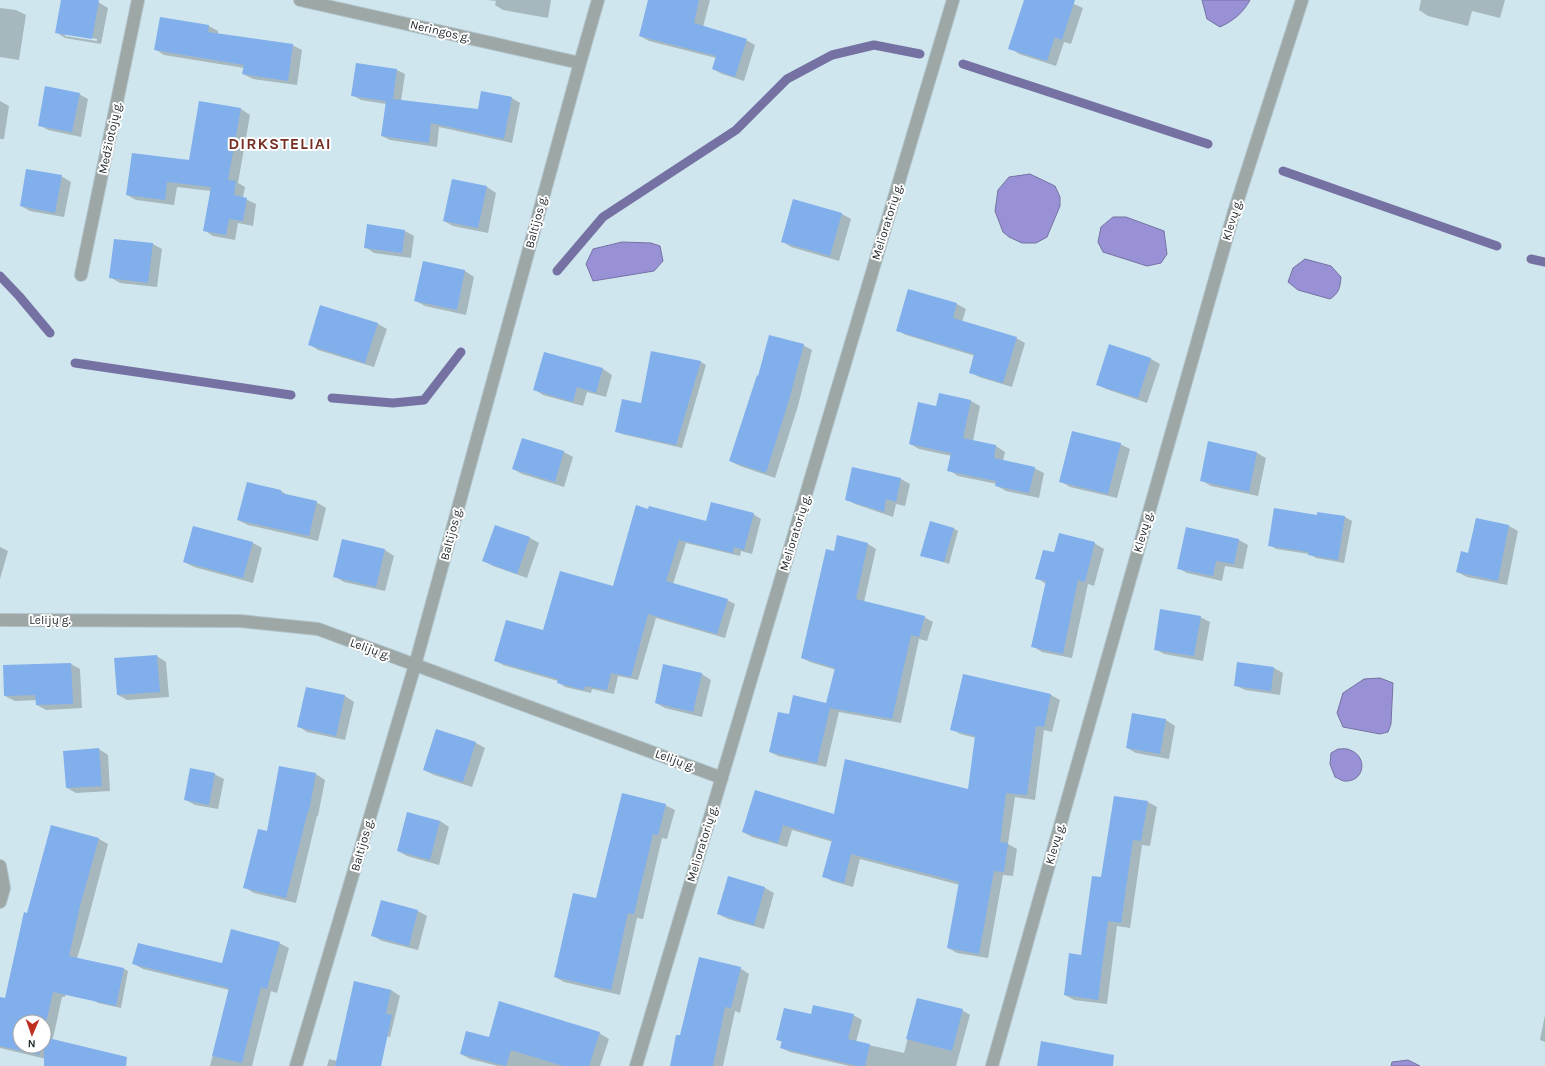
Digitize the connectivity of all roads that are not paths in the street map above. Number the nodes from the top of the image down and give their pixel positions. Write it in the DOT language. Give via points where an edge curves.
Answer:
graph roads {
  1 [pos="138,0"];
  2 [pos="300,0"];
  3 [pos="598,0"];
  4 [pos="953,0"];
  5 [pos="1302,0"];
  6 [pos="580,63"];
  7 [pos="82,276"];
  8 [pos="0,620"];
  9 [pos="415,665"];
  10 [pos="722,778"];
  11 [pos="0,866"];
  12 [pos="0,902"];
  13 [pos="296,1066"];
  14 [pos="636,1066"];
  15 [pos="992,1066"];
  1 -- 7 [label="street, Medžiotojų g."];
  2 -- 6 [label="street, Neringos g."];
  3 -- 6 [label="street, Baltijos g."];
  4 -- 10 [label="street, Melioratorių g."];
  5 -- 15 [label="street, Klevų g." via="1234,212"];
  6 -- 9 [label="street, Baltijos g."];
  8 -- 9 [label="street, Lelijų g." via="240,620 318,629"];
  9 -- 10 [label="street, Lelijų g."];
  9 -- 13 [label="street, Baltijos g."];
  10 -- 14 [label="street, Melioratorių g."];
  11 -- 12 [label="street" via="4,888"];
}
